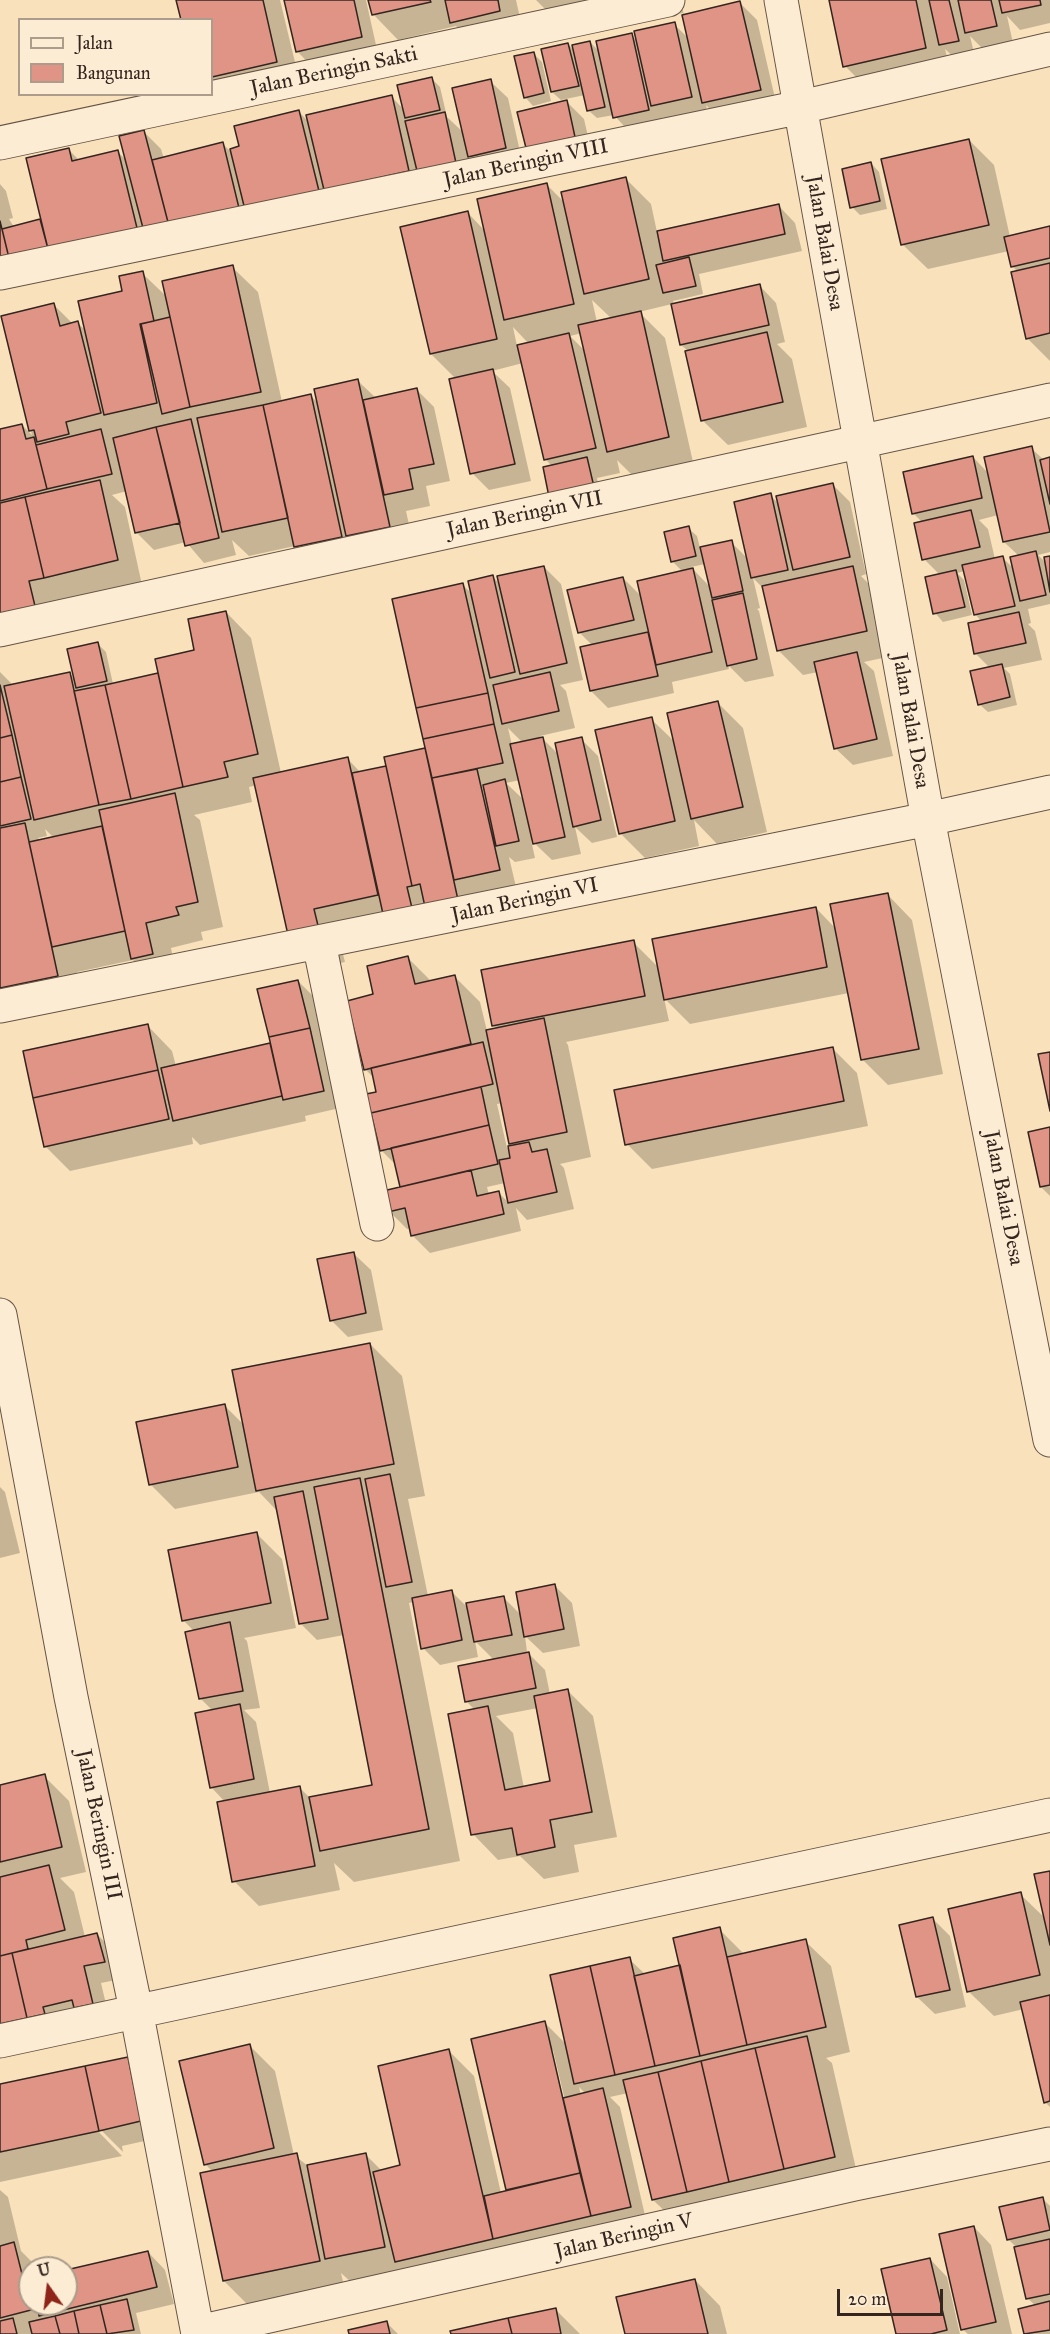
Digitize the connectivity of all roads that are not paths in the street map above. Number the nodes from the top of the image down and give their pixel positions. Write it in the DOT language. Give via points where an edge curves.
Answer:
graph roads {
  1 [pos="668,0"];
  2 [pos="781,0"];
  3 [pos="1050,48"];
  4 [pos="801,107"];
  5 [pos="0,143"];
  6 [pos="0,273"];
  7 [pos="1050,400"];
  8 [pos="859,442"];
  9 [pos="0,630"];
  10 [pos="1050,792"];
  11 [pos="928,819"];
  12 [pos="319,943"];
  13 [pos="0,1006"];
  14 [pos="377,1224"];
  15 [pos="0,1315"];
  16 [pos="1050,1440"];
  17 [pos="1050,1815"];
  18 [pos="136,2010"];
  19 [pos="0,2041"];
  20 [pos="1050,2144"];
  21 [pos="198,2333"];
  1 -- 5 [label="street, Jalan Beringin Sakti"];
  2 -- 4 [label="street, Jalan Balai Desa"];
  3 -- 4 [label="street, Jalan Beringin VIII"];
  4 -- 6 [label="street, Jalan Beringin VIII"];
  4 -- 8 [label="street, Jalan Balai Desa"];
  7 -- 8 [label="street, Jalan Beringin VII"];
  8 -- 9 [label="street, Jalan Beringin VII"];
  8 -- 11 [label="street, Jalan Balai Desa"];
  10 -- 11 [label="street, Jalan Beringin VI"];
  11 -- 12 [label="street, Jalan Beringin VI"];
  11 -- 16 [label="street, Jalan Balai Desa"];
  12 -- 13 [label="street, Jalan Beringin VI"];
  12 -- 14 [label="street"];
  15 -- 18 [label="street, Jalan Beringin III" via="71,1697"];
  17 -- 18 [label="street"];
  18 -- 19 [label="street"];
  18 -- 21 [label="street, Jalan Beringin III"];
  20 -- 21 [label="street, Jalan Beringin V"];
}
